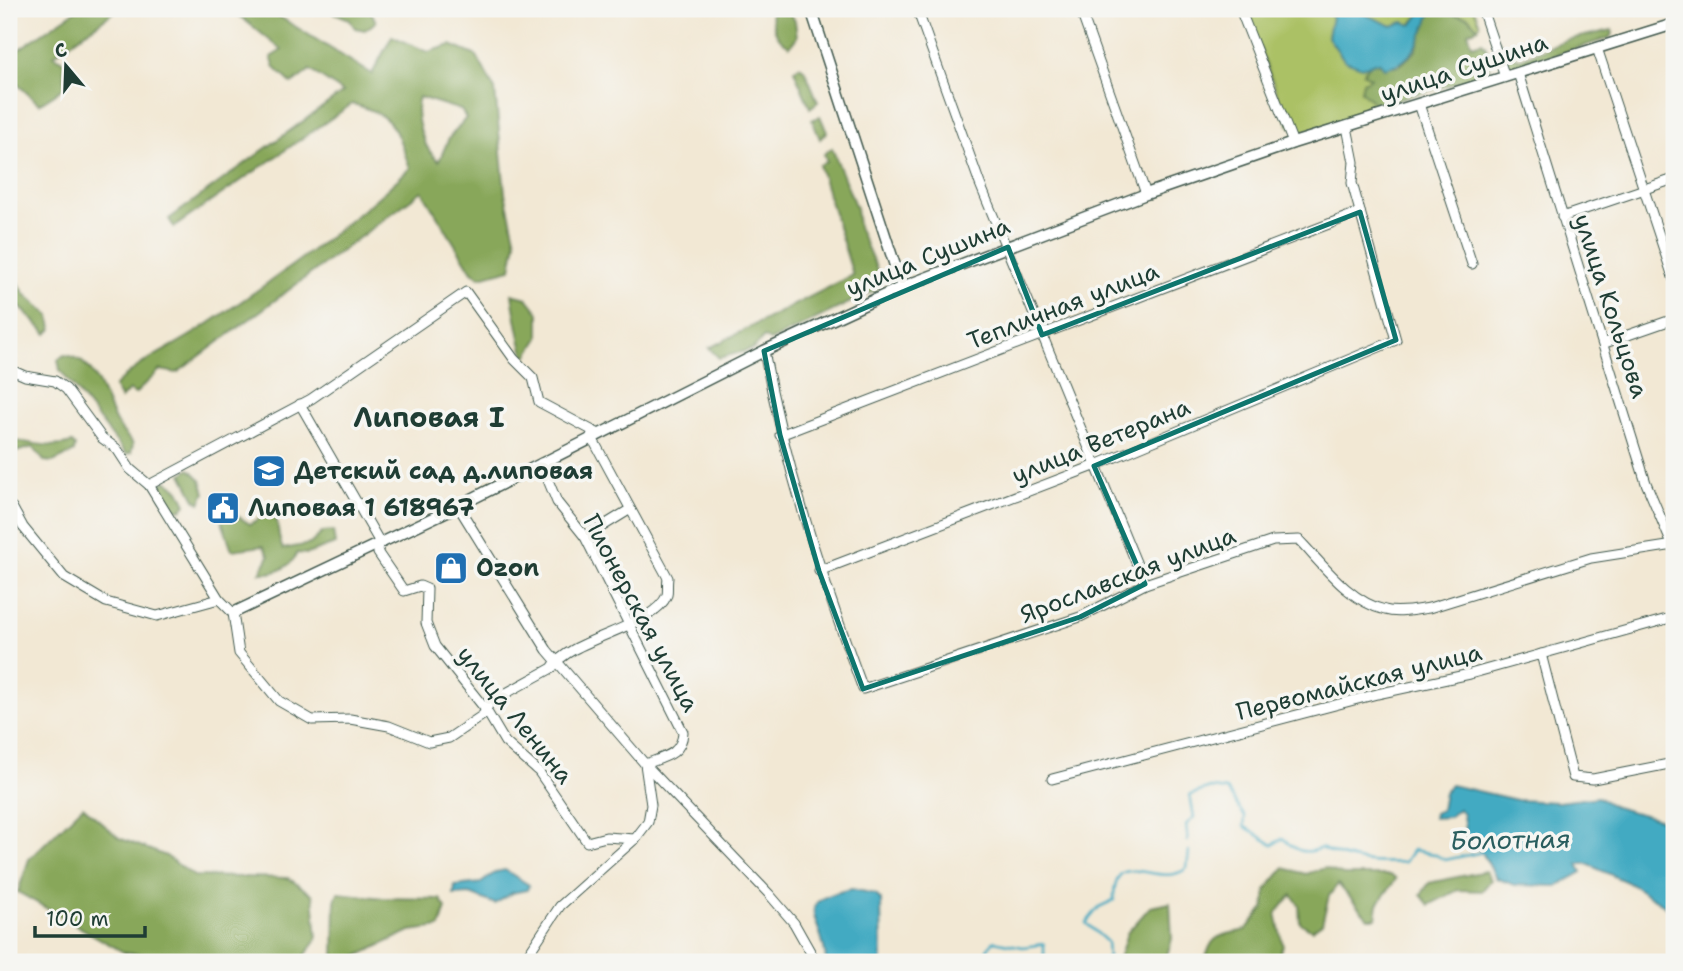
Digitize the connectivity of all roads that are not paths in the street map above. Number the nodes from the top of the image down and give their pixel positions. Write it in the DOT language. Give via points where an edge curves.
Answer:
graph roads {
  1 [pos="811,9"];
  2 [pos="916,9"];
  3 [pos="1080,9"];
  4 [pos="1240,9"];
  5 [pos="1482,9"];
  6 [pos="1674,24"];
  7 [pos="1598,48"];
  8 [pos="1518,73"];
  9 [pos="1505,77"];
  10 [pos="1419,104"];
  11 [pos="1347,127"];
  12 [pos="1293,143"];
  13 [pos="1674,179"];
  14 [pos="1643,190"];
  15 [pos="1146,194"];
  16 [pos="1360,212"];
  17 [pos="1562,217"];
  18 [pos="1008,247"];
  19 [pos="1472,264"];
  20 [pos="1674,280"];
  21 [pos="902,287"];
  22 [pos="1674,319"];
  23 [pos="1042,335"];
  24 [pos="1605,343"];
  25 [pos="764,351"];
  26 [pos="9,369"];
  27 [pos="300,404"];
  28 [pos="594,435"];
  29 [pos="780,435"];
  30 [pos="541,463"];
  31 [pos="1094,466"];
  32 [pos="149,485"];
  33 [pos="458,506"];
  34 [pos="12,507"];
  35 [pos="629,510"];
  36 [pos="585,537"];
  37 [pos="379,541"];
  38 [pos="1674,547"];
  39 [pos="819,571"];
  40 [pos="1144,584"];
  41 [pos="219,599"];
  42 [pos="233,613"];
  43 [pos="1674,617"];
  44 [pos="631,625"];
  45 [pos="1541,654"];
  46 [pos="556,660"];
  47 [pos="486,710"];
  48 [pos="1674,763"];
  49 [pos="645,764"];
  50 [pos="1052,779"];
  51 [pos="635,839"];
  52 [pos="523,962"];
  53 [pos="816,962"];
  1 -- 21 [label="street"];
  2 -- 18 [label="street"];
  3 -- 15 [label="street"];
  4 -- 12 [label="street"];
  5 -- 9 [label="street"];
  6 -- 7 [label="street, улица Сушина"];
  7 -- 8 [label="street, улица Сушина"];
  7 -- 14 [label="street"];
  8 -- 9 [label="street, улица Сушина"];
  8 -- 17 [label="street, улица Кольцова"];
  9 -- 10 [label="street, улица Сушина"];
  10 -- 11 [label="street, улица Сушина"];
  10 -- 19 [label="street"];
  11 -- 12 [label="street, улица Сушина"];
  11 -- 16 [label="street" via="1354,162 1352,183"];
  12 -- 15 [label="street, улица Сушина"];
  13 -- 14 [label="street"];
  14 -- 17 [label="street"];
  14 -- 20 [label="street"];
  15 -- 18 [label="street, улица Сушина"];
  16 -- 23 [label="street, Тепличная улица"];
  16 -- 31 [label="street, улица Ветерана" via="1396,340"];
  17 -- 24 [label="street, улица Кольцова"];
  18 -- 21 [label="street, улица Сушина"];
  18 -- 23 [label="street"];
  21 -- 25 [label="street, улица Сушина"];
  22 -- 24 [label="street"];
  23 -- 29 [label="street, Тепличная улица"];
  23 -- 31 [label="street"];
  24 -- 38 [label="street, улица Кольцова" via="1646,483"];
  25 -- 28 [label="street, улица Сушина"];
  25 -- 29 [label="street"];
  26 -- 32 [label="street" via="55,381 66,389 102,438"];
  27 -- 28 [label="street" via="466,292 533,378 538,402"];
  27 -- 32 [label="street"];
  27 -- 37 [label="street, улица Ленина"];
  28 -- 30 [label="street, улица Сушина"];
  28 -- 35 [label="street"];
  29 -- 39 [label="street"];
  30 -- 33 [label="street, улица Сушина"];
  30 -- 36 [label="street, Пионерская улица" via="557,502"];
  31 -- 39 [label="street, улица Ветерана"];
  31 -- 40 [label="street"];
  32 -- 41 [label="street"];
  33 -- 37 [label="street, улица Сушина"];
  33 -- 46 [label="street"];
  34 -- 41 [label="street" via="64,577 106,601 157,616"];
  35 -- 36 [label="street"];
  35 -- 44 [label="street" via="667,578 667,595"];
  36 -- 44 [label="street, Пионерская улица"];
  37 -- 42 [label="street, улица Сушина"];
  37 -- 47 [label="street, улица Ленина" via="378,553 404,591 420,586 427,589 426,623 435,646"];
  38 -- 40 [label="street, Ярославская улица" via="1591,558 1406,611 1384,610 1351,593 1299,540 1273,541"];
  39 -- 40 [label="street, Ярославская улица" via="863,689 1080,617"];
  41 -- 42 [label="street"];
  42 -- 47 [label="street" via="239,653 279,701 312,720 351,719 389,726 429,742 449,738"];
  43 -- 45 [label="street, Первомайская улица"];
  44 -- 46 [label="street"];
  44 -- 49 [label="street, Пионерская улица" via="683,732 683,743 674,754"];
  45 -- 48 [label="street" via="1573,777 1593,779"];
  45 -- 50 [label="street, Первомайская улица"];
  46 -- 47 [label="street" via="552,668 490,702"];
  46 -- 49 [label="street"];
  47 -- 51 [label="street, улица Ленина" via="505,741 539,772 587,842 606,837"];
  49 -- 51 [label="street" via="651,805 648,822"];
  49 -- 53 [label="street" via="794,923"];
  51 -- 52 [label="street" via="560,906"];
}
